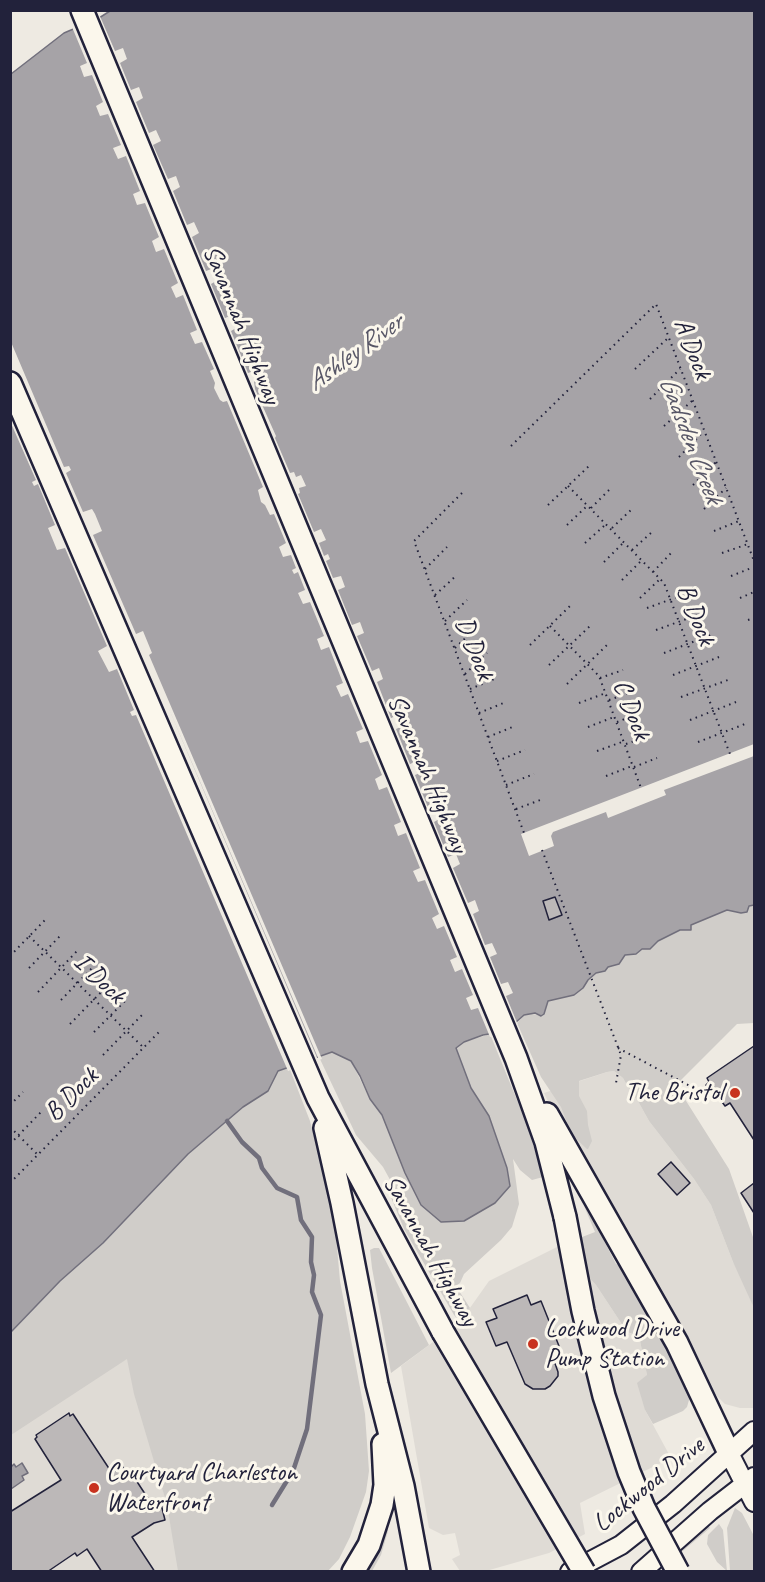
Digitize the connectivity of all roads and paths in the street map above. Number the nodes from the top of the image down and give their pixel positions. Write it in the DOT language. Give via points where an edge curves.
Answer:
graph roads {
  1 [pos="82,10"];
  2 [pos="669,337"];
  3 [pos="680,368"];
  4 [pos="635,369"];
  5 [pos="10,382"];
  6 [pos="650,399"];
  7 [pos="693,400"];
  8 [pos="664,426"];
  9 [pos="705,431"];
  10 [pos="511,446"];
  11 [pos="679,457"];
  12 [pos="717,462"];
  13 [pos="589,466"];
  14 [pos="568,486"];
  15 [pos="693,486"];
  16 [pos="611,488"];
  17 [pos="726,488"];
  18 [pos="462,493"];
  19 [pos="548,506"];
  20 [pos="589,507"];
  21 [pos="632,509"];
  22 [pos="704,509"];
  23 [pos="739,521"];
  24 [pos="606,524"];
  25 [pos="567,525"];
  26 [pos="612,529"];
  27 [pos="653,531"];
  28 [pos="714,531"];
  29 [pos="624,542"];
  30 [pos="585,543"];
  31 [pos="748,544"];
  32 [pos="447,548"];
  33 [pos="632,550"];
  34 [pos="674,551"];
  35 [pos="722,553"];
  36 [pos="642,560"];
  37 [pos="603,561"];
  38 [pos="754,561"];
  39 [pos="754,567"];
  40 [pos="424,570"];
  41 [pos="653,572"];
  42 [pos="457,575"];
  43 [pos="731,576"];
  44 [pos="660,579"];
  45 [pos="622,580"];
  46 [pos="694,591"];
  47 [pos="754,592"];
  48 [pos="435,596"];
  49 [pos="640,598"];
  50 [pos="740,598"];
  51 [pos="467,600"];
  52 [pos="671,600"];
  53 [pos="570,606"];
  54 [pos="647,608"];
  55 [pos="703,613"];
  56 [pos="754,618"];
  57 [pos="748,620"];
  58 [pos="444,622"];
  59 [pos="679,622"];
  60 [pos="550,626"];
  61 [pos="590,626"];
  62 [pos="477,627"];
  63 [pos="656,630"];
  64 [pos="711,635"];
  65 [pos="608,644"];
  66 [pos="687,644"];
  67 [pos="530,645"];
  68 [pos="569,645"];
  69 [pos="454,648"];
  70 [pos="487,653"];
  71 [pos="664,653"];
  72 [pos="719,657"];
  73 [pos="587,664"];
  74 [pos="549,665"];
  75 [pos="696,666"];
  76 [pos="623,670"];
  77 [pos="464,675"];
  78 [pos="673,675"];
  79 [pos="497,678"];
  80 [pos="600,678"];
  81 [pos="728,680"];
  82 [pos="567,684"];
  83 [pos="705,688"];
  84 [pos="470,689"];
  85 [pos="632,692"];
  86 [pos="606,693"];
  87 [pos="681,697"];
  88 [pos="608,700"];
  89 [pos="507,702"];
  90 [pos="736,702"];
  91 [pos="579,703"];
  92 [pos="713,711"];
  93 [pos="479,713"];
  94 [pos="640,713"];
  95 [pos="615,717"];
  96 [pos="690,720"];
  97 [pos="616,722"];
  98 [pos="745,724"];
  99 [pos="515,726"];
  100 [pos="588,727"];
  101 [pos="722,733"];
  102 [pos="648,736"];
  103 [pos="488,737"];
  104 [pos="698,742"];
  105 [pos="624,743"];
  106 [pos="525,750"];
  107 [pos="597,751"];
  108 [pos="730,754"];
  109 [pos="657,758"];
  110 [pos="497,761"];
  111 [pos="633,766"];
  112 [pos="534,774"];
  113 [pos="606,776"];
  114 [pos="506,785"];
  115 [pos="641,788"];
  116 [pos="543,799"];
  117 [pos="516,809"];
  118 [pos="524,833"];
  119 [pos="542,850"];
  120 [pos="45,920"];
  121 [pos="61,935"];
  122 [pos="30,936"];
  123 [pos="78,950"];
  124 [pos="45,952"];
  125 [pos="10,956"];
  126 [pos="62,967"];
  127 [pos="29,968"];
  128 [pos="93,968"];
  129 [pos="78,983"];
  130 [pos="110,983"];
  131 [pos="38,992"];
  132 [pos="94,999"];
  133 [pos="127,999"];
  134 [pos="61,1000"];
  135 [pos="143,1014"];
  136 [pos="111,1016"];
  137 [pos="70,1024"];
  138 [pos="127,1031"];
  139 [pos="94,1032"];
  140 [pos="159,1032"];
  141 [pos="144,1048"];
  142 [pos="618,1048"];
  143 [pos="103,1056"];
  144 [pos="516,1058"];
  145 [pos="616,1083"];
  146 [pos="23,1092"];
  147 [pos="316,1093"];
  148 [pos="709,1096"];
  149 [pos="10,1105"];
  150 [pos="42,1111"];
  151 [pos="10,1127"];
  152 [pos="19,1135"];
  153 [pos="10,1144"];
  154 [pos="38,1155"];
  155 [pos="10,1183"];
  156 [pos="377,1384"];
  157 [pos="754,1431"];
  158 [pos="729,1453"];
  159 [pos="750,1481"];
  160 [pos="754,1502"];
  161 [pos="353,1572"];
  162 [pos="419,1572"];
  163 [pos="570,1572"];
  164 [pos="584,1572"];
  165 [pos="641,1572"];
  166 [pos="678,1572"];
  1 -- 144 [label="highway, Savannah Highway"];
  2 -- 3 [label="path, A Dock"];
  2 -- 4 [label="path"];
  2 -- 10 [label="path, A Dock" via="656,304"];
  3 -- 6 [label="path"];
  3 -- 7 [label="path, A Dock"];
  5 -- 147 [label="highway, Savannah Highway"];
  7 -- 8 [label="path"];
  7 -- 9 [label="path, A Dock"];
  9 -- 11 [label="path"];
  9 -- 12 [label="path, A Dock"];
  12 -- 15 [label="path"];
  12 -- 17 [label="path, A Dock"];
  13 -- 14 [label="path"];
  14 -- 19 [label="path"];
  14 -- 20 [label="path, B Dock"];
  16 -- 20 [label="path"];
  17 -- 22 [label="path"];
  17 -- 23 [label="path, A Dock"];
  18 -- 40 [label="path, D Dock" via="414,541"];
  20 -- 24 [label="path, B Dock"];
  20 -- 25 [label="path"];
  21 -- 26 [label="path"];
  23 -- 28 [label="path"];
  23 -- 31 [label="path, A Dock"];
  24 -- 26 [label="path, B Dock"];
  24 -- 30 [label="path"];
  26 -- 29 [label="path, B Dock"];
  27 -- 33 [label="path"];
  29 -- 33 [label="path, B Dock"];
  29 -- 37 [label="path"];
  31 -- 35 [label="path"];
  31 -- 38 [label="path, A Dock"];
  32 -- 40 [label="path"];
  33 -- 36 [label="path, B Dock"];
  34 -- 41 [label="path"];
  36 -- 41 [label="path, B Dock"];
  36 -- 45 [label="path"];
  39 -- 43 [label="path"];
  40 -- 48 [label="path, D Dock"];
  41 -- 44 [label="path, B Dock"];
  42 -- 48 [label="path"];
  44 -- 49 [label="path"];
  44 -- 52 [label="path, B Dock"];
  46 -- 52 [label="path"];
  47 -- 50 [label="path"];
  48 -- 58 [label="path, D Dock"];
  51 -- 58 [label="path"];
  52 -- 54 [label="path"];
  52 -- 59 [label="path, B Dock"];
  53 -- 60 [label="path"];
  55 -- 59 [label="path"];
  56 -- 57 [label="path"];
  58 -- 69 [label="path, D Dock"];
  59 -- 63 [label="path"];
  59 -- 66 [label="path, B Dock"];
  60 -- 67 [label="path"];
  60 -- 68 [label="path, C Dock"];
  61 -- 68 [label="path"];
  62 -- 69 [label="path"];
  64 -- 66 [label="path"];
  65 -- 73 [label="path"];
  66 -- 71 [label="path"];
  66 -- 75 [label="path, B Dock"];
  68 -- 73 [label="path, C Dock"];
  68 -- 74 [label="path"];
  69 -- 77 [label="path, D Dock"];
  70 -- 77 [label="path"];
  72 -- 75 [label="path"];
  73 -- 80 [label="path, C Dock"];
  73 -- 82 [label="path"];
  75 -- 78 [label="path"];
  75 -- 83 [label="path, B Dock"];
  76 -- 80 [label="path"];
  77 -- 84 [label="path, D Dock"];
  79 -- 84 [label="path"];
  80 -- 86 [label="path, C Dock"];
  81 -- 83 [label="path"];
  83 -- 87 [label="path"];
  83 -- 92 [label="path, B Dock"];
  84 -- 93 [label="path, D Dock"];
  85 -- 88 [label="path"];
  86 -- 88 [label="path, C Dock"];
  86 -- 91 [label="path"];
  88 -- 95 [label="path, C Dock"];
  89 -- 93 [label="path"];
  90 -- 92 [label="path"];
  92 -- 96 [label="path"];
  92 -- 101 [label="path, B Dock"];
  93 -- 103 [label="path, D Dock"];
  94 -- 97 [label="path"];
  95 -- 97 [label="path, C Dock"];
  95 -- 100 [label="path"];
  97 -- 105 [label="path, C Dock"];
  98 -- 101 [label="path"];
  99 -- 103 [label="path"];
  101 -- 104 [label="path"];
  101 -- 108 [label="path, B Dock"];
  102 -- 105 [label="path"];
  103 -- 110 [label="path, D Dock"];
  105 -- 107 [label="path"];
  105 -- 111 [label="path, C Dock"];
  106 -- 110 [label="path"];
  109 -- 111 [label="path"];
  110 -- 114 [label="path, D Dock"];
  111 -- 113 [label="path"];
  111 -- 115 [label="path, C Dock"];
  112 -- 114 [label="path"];
  114 -- 117 [label="path, D Dock"];
  116 -- 117 [label="path"];
  117 -- 118 [label="path, D Dock"];
  119 -- 142 [label="path"];
  120 -- 122 [label="path"];
  121 -- 124 [label="path"];
  122 -- 124 [label="path, I Dock"];
  122 -- 125 [label="path"];
  123 -- 126 [label="path"];
  124 -- 126 [label="path, I Dock"];
  124 -- 127 [label="path"];
  126 -- 129 [label="path, I Dock"];
  126 -- 131 [label="path"];
  128 -- 129 [label="path"];
  129 -- 132 [label="path, I Dock"];
  129 -- 134 [label="path"];
  130 -- 132 [label="path"];
  132 -- 136 [label="path, I Dock"];
  132 -- 137 [label="path"];
  133 -- 136 [label="path"];
  135 -- 138 [label="path"];
  136 -- 138 [label="path, I Dock"];
  136 -- 139 [label="path"];
  138 -- 141 [label="path, I Dock"];
  138 -- 143 [label="path"];
  140 -- 141 [label="path, B Dock"];
  141 -- 154 [label="path, B Dock"];
  142 -- 145 [label="path" via="621,1055"];
  142 -- 148 [label="path"];
  144 -- 158 [label="highway" via="677,1343"];
  144 -- 166 [label="highway, Savannah Highway, bridge" via="546,1142 604,1396 644,1509"];
  146 -- 149 [label="path"];
  147 -- 156 [label="highway"];
  147 -- 164 [label="highway, Savannah Highway, bridge" via="443,1332"];
  150 -- 152 [label="path"];
  151 -- 152 [label="path"];
  152 -- 153 [label="path"];
  152 -- 154 [label="path"];
  154 -- 155 [label="path, B Dock"];
  156 -- 161 [label="highway" via="385,1485 376,1526"];
  156 -- 162 [label="highway" via="403,1486"];
  157 -- 158 [label="main road, Lockwood Drive"];
  158 -- 159 [label="main road"];
  158 -- 163 [label="main road, Lockwood Drive" via="621,1545"];
  159 -- 160 [label="main road"];
  159 -- 165 [label="main road"];
}
